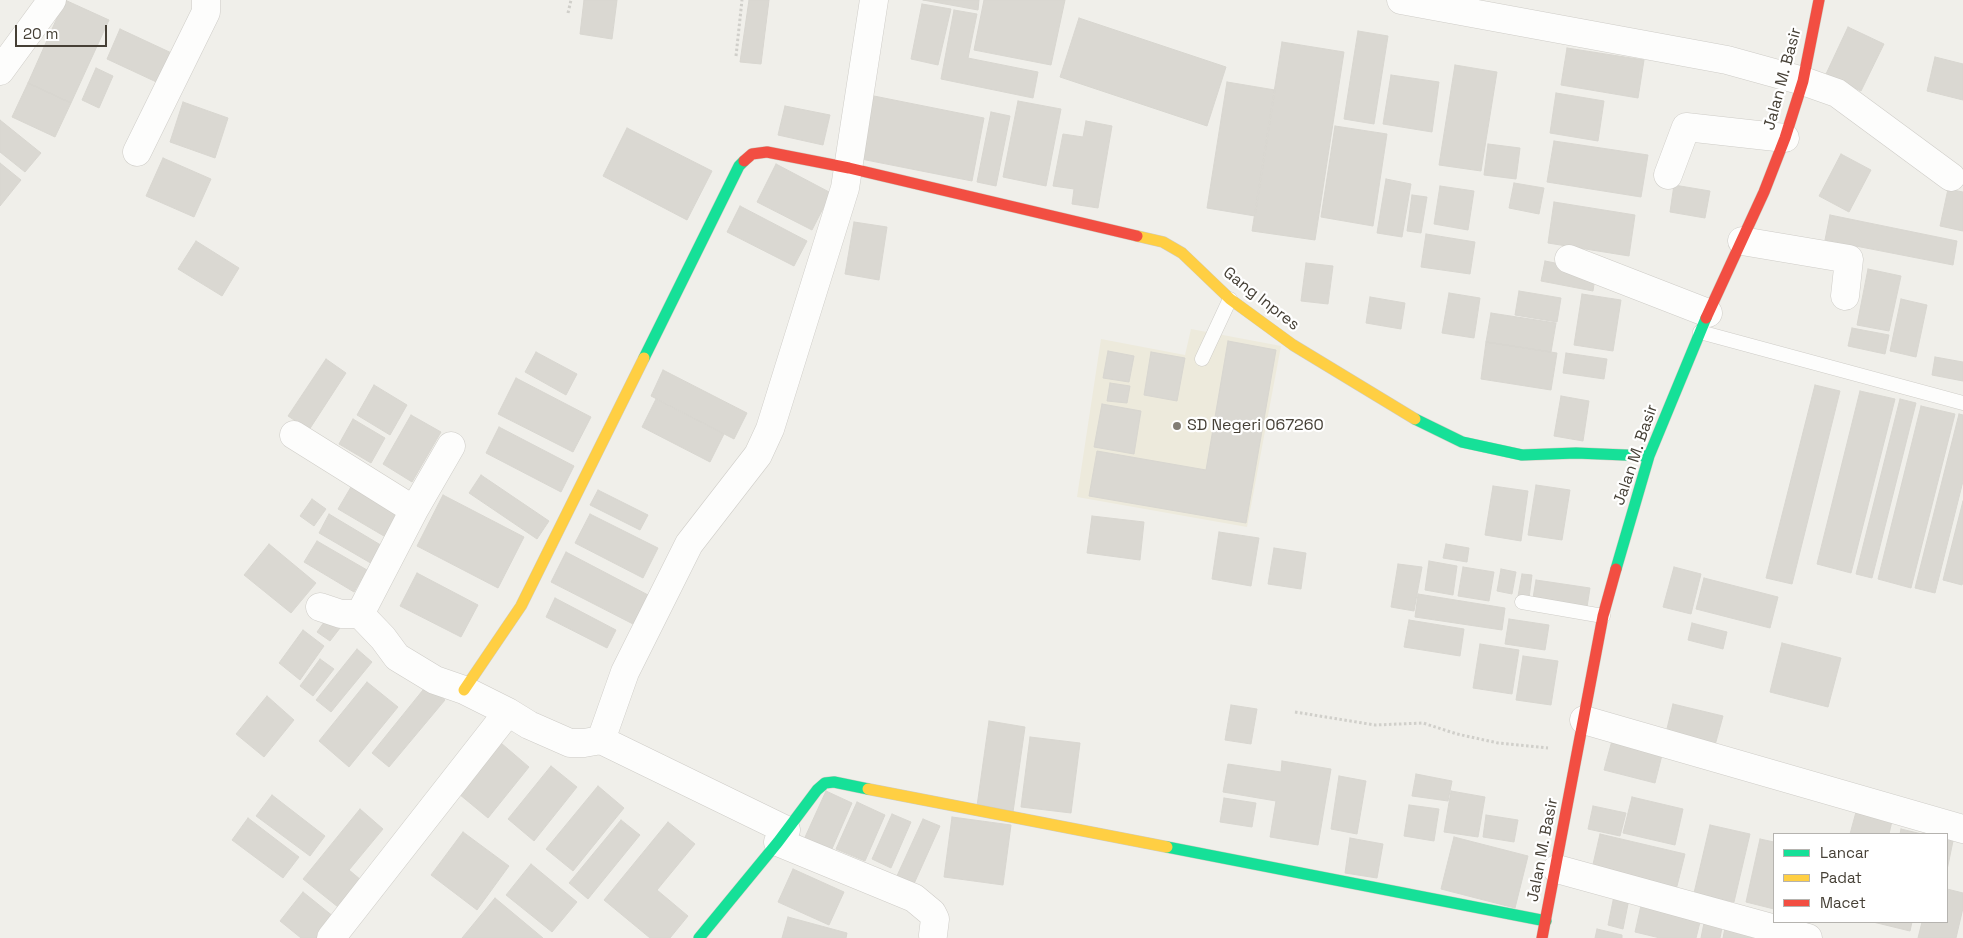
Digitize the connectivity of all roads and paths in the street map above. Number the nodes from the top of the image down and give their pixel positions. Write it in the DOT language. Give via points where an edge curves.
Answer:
graph roads {
  1 [pos="52,0"];
  2 [pos="206,0"];
  3 [pos="571,0"];
  4 [pos="742,0"];
  5 [pos="874,0"];
  6 [pos="1401,0"];
  7 [pos="1820,0"];
  8 [pos="568,12"];
  9 [pos="736,56"];
  10 [pos="0,72"];
  11 [pos="1803,81"];
  12 [pos="1785,138"];
  13 [pos="137,152"];
  14 [pos="849,168"];
  15 [pos="1668,175"];
  16 [pos="1951,177"];
  17 [pos="1742,241"];
  18 [pos="1569,259"];
  19 [pos="1845,296"];
  20 [pos="1230,299"];
  21 [pos="1704,322"];
  22 [pos="1202,359"];
  23 [pos="1963,404"];
  24 [pos="294,435"];
  25 [pos="451,446"];
  26 [pos="1649,456"];
  27 [pos="414,510"];
  28 [pos="1522,602"];
  29 [pos="320,607"];
  30 [pos="360,614"];
  31 [pos="1604,616"];
  32 [pos="464,690"];
  33 [pos="508,712"];
  34 [pos="1295,712"];
  35 [pos="1584,720"];
  36 [pos="601,740"];
  37 [pos="1578,752"];
  38 [pos="1963,829"];
  39 [pos="782,836"];
  40 [pos="1557,869"];
  41 [pos="1546,921"];
  42 [pos="933,935"];
  43 [pos="331,938"];
  44 [pos="700,938"];
  45 [pos="1542,938"];
  46 [pos="1808,938"];
  1 -- 10 [label="street"];
  2 -- 13 [label="street" via="206,12"];
  3 -- 8 [label="path"];
  4 -- 9 [label="path"];
  5 -- 14 [label="street"];
  6 -- 11 [label="street" via="1727,60"];
  7 -- 11 [label="street, Jalan M. Basir"];
  11 -- 12 [label="street, Jalan M. Basir"];
  11 -- 16 [label="street" via="1837,93"];
  12 -- 15 [label="street" via="1686,127"];
  12 -- 17 [label="street, Jalan M. Basir"];
  14 -- 20 [label="street, Gang Inpres" via="1163,242 1182,253"];
  14 -- 32 [label="street, Gang Inpres" via="767,152 752,154 739,166 521,606"];
  14 -- 36 [label="street" via="821,270 770,429 758,455 689,544 625,672"];
  17 -- 19 [label="street" via="1849,259"];
  17 -- 21 [label="street, Jalan M. Basir"];
  18 -- 21 [label="street"];
  20 -- 22 [label="lane"];
  20 -- 26 [label="street, Gang Inpres" via="1293,345 1359,386 1462,442 1522,455"];
  21 -- 23 [label="lane"];
  21 -- 26 [label="street, Jalan M. Basir"];
  24 -- 27 [label="street"];
  25 -- 27 [label="street"];
  26 -- 31 [label="street, Jalan M. Basir"];
  27 -- 30 [label="street"];
  28 -- 31 [label="lane"];
  29 -- 30 [label="street" via="341,614"];
  30 -- 32 [label="street" via="397,657 435,680"];
  31 -- 35 [label="street, Jalan M. Basir"];
  32 -- 33 [label="street"];
  33 -- 36 [label="street" via="570,743"];
  33 -- 43 [label="street"];
  34 -- 37 [label="path" via="1375,725 1423,722 1498,743"];
  35 -- 37 [label="street, Jalan M. Basir"];
  35 -- 38 [label="street"];
  36 -- 39 [label="street"];
  37 -- 40 [label="street, Jalan M. Basir"];
  39 -- 41 [label="street" via="816,790 825,783 834,782"];
  39 -- 42 [label="street" via="914,898 932,913 935,919"];
  39 -- 44 [label="street"];
  40 -- 41 [label="street, Jalan M. Basir"];
  40 -- 46 [label="street"];
  41 -- 45 [label="street, Jalan M. Basir"];
}
